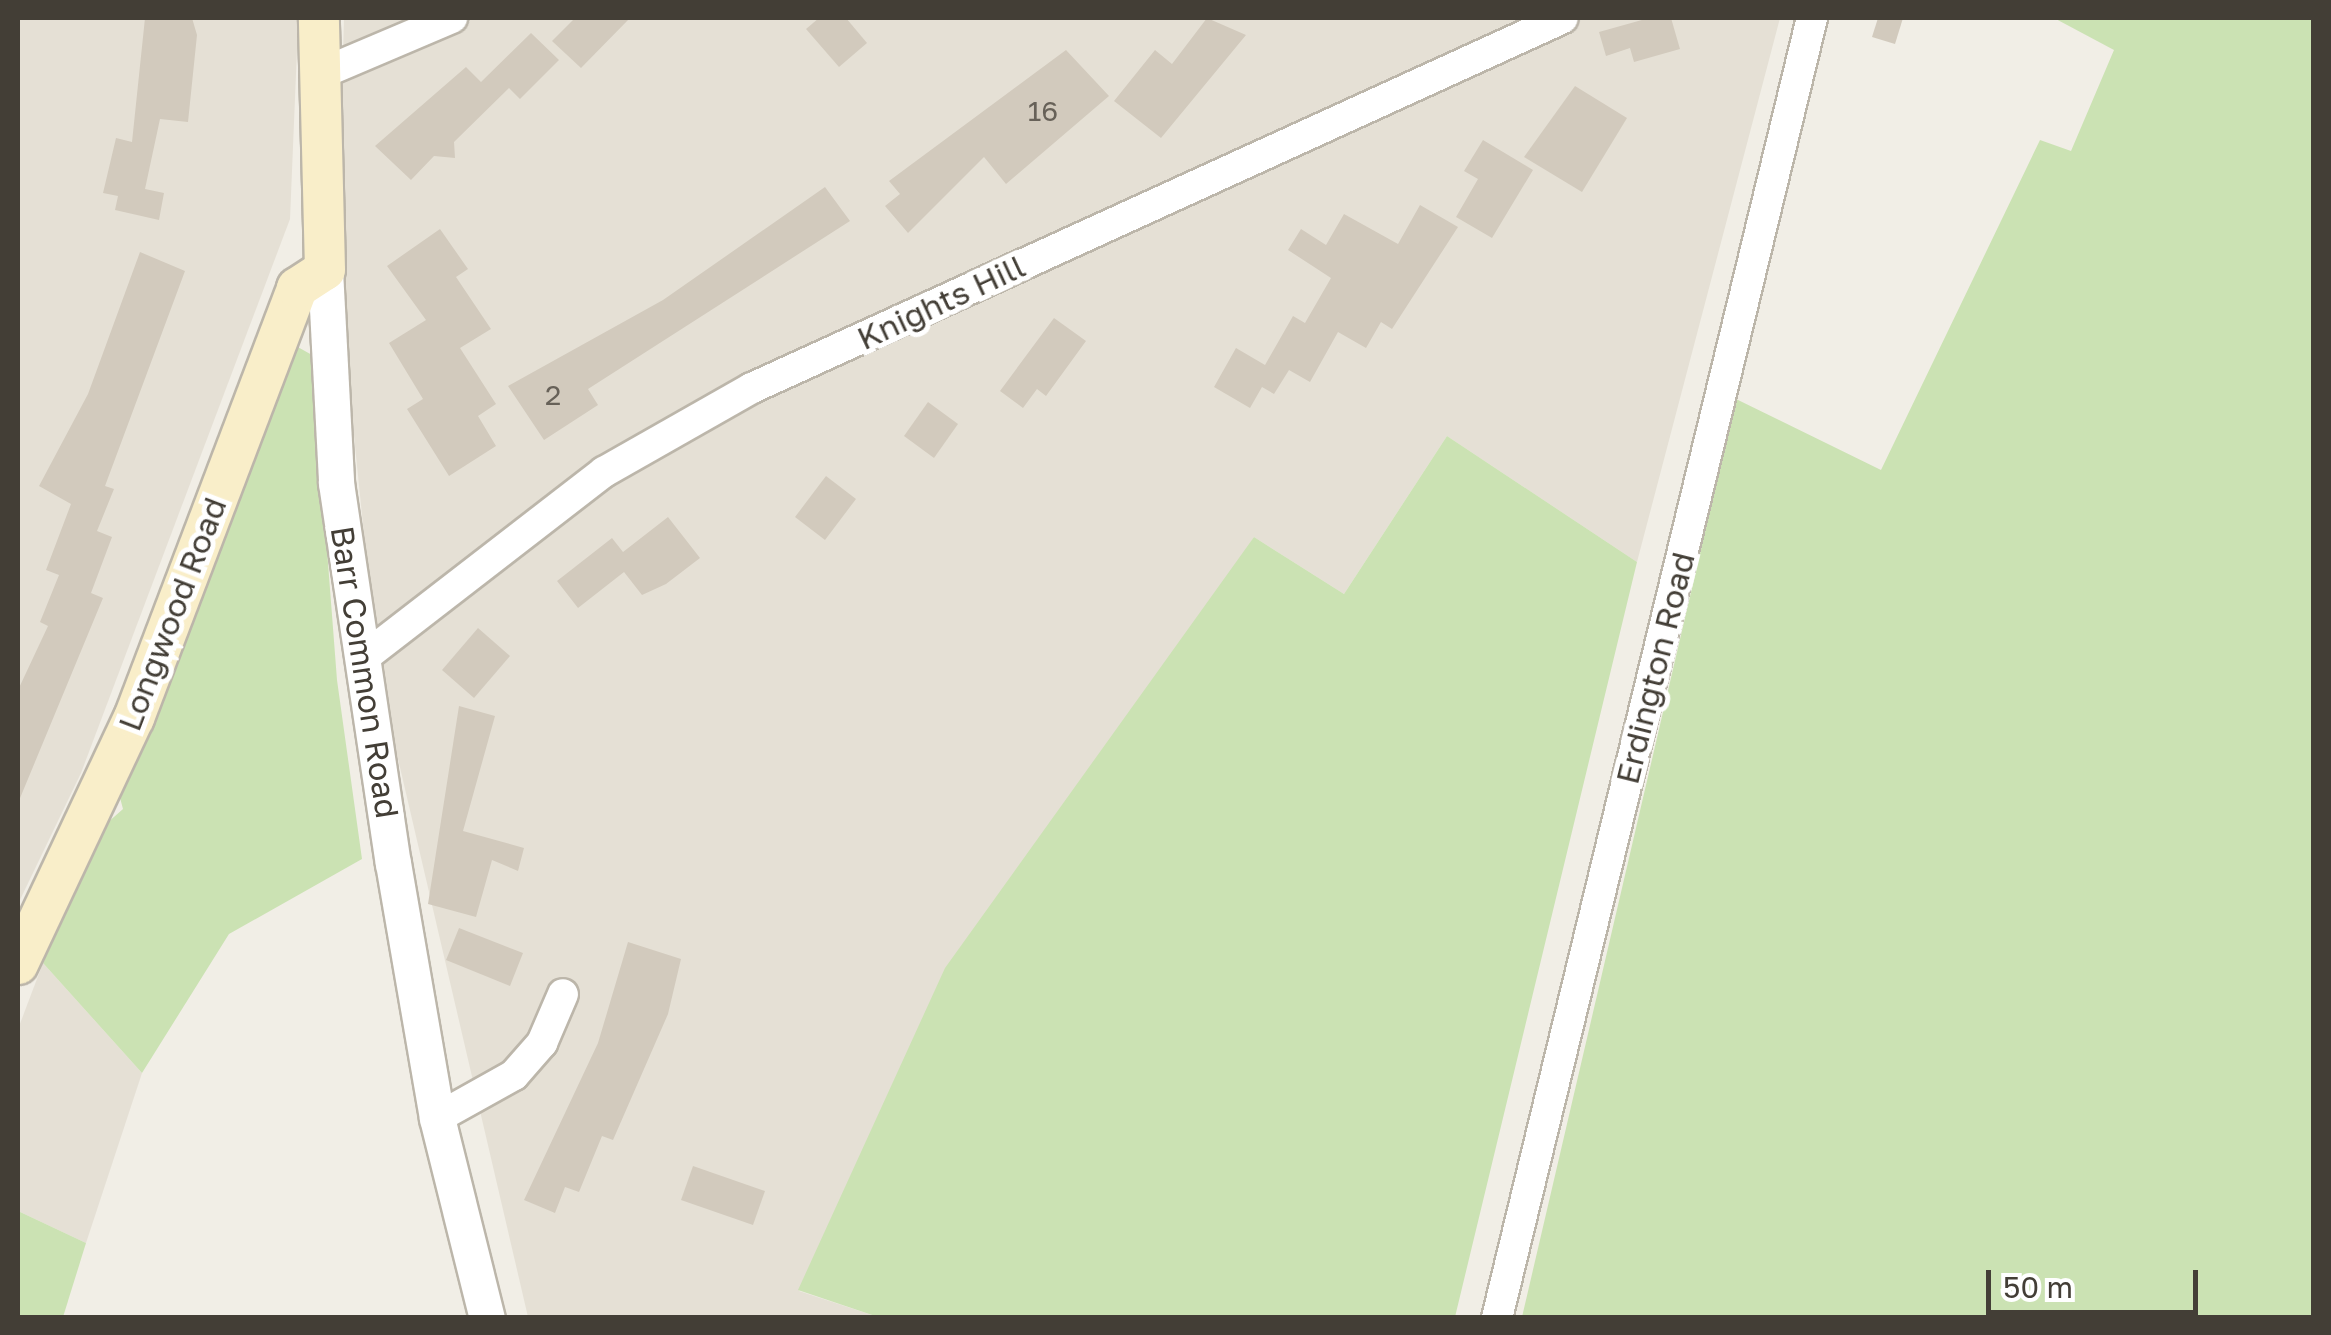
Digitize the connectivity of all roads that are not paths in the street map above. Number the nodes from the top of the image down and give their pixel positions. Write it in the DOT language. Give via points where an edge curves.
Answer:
graph roads {
  1 [pos="319,18"];
  2 [pos="452,18"];
  3 [pos="1564,18"];
  4 [pos="1812,18"];
  5 [pos="326,71"];
  6 [pos="324,270"];
  7 [pos="362,659"];
  8 [pos="18,964"];
  9 [pos="563,994"];
  10 [pos="436,1118"];
  11 [pos="487,1318"];
  12 [pos="1497,1318"];
  1 -- 5 [label="main road, Barr Common Road"];
  2 -- 5 [label="street"];
  3 -- 7 [label="street, Knights Hill" via="752,388 604,472"];
  4 -- 12 [label="street, Erdington Road"];
  5 -- 6 [label="main road, Barr Common Road"];
  6 -- 7 [label="street, Barr Common Road" via="336,483"];
  6 -- 8 [label="main road, Longwood Road" via="297,288 99,802"];
  7 -- 10 [label="street, Barr Common Road"];
  9 -- 10 [label="street" via="542,1042 514,1076"];
  10 -- 11 [label="street, Barr Common Road"];
}
